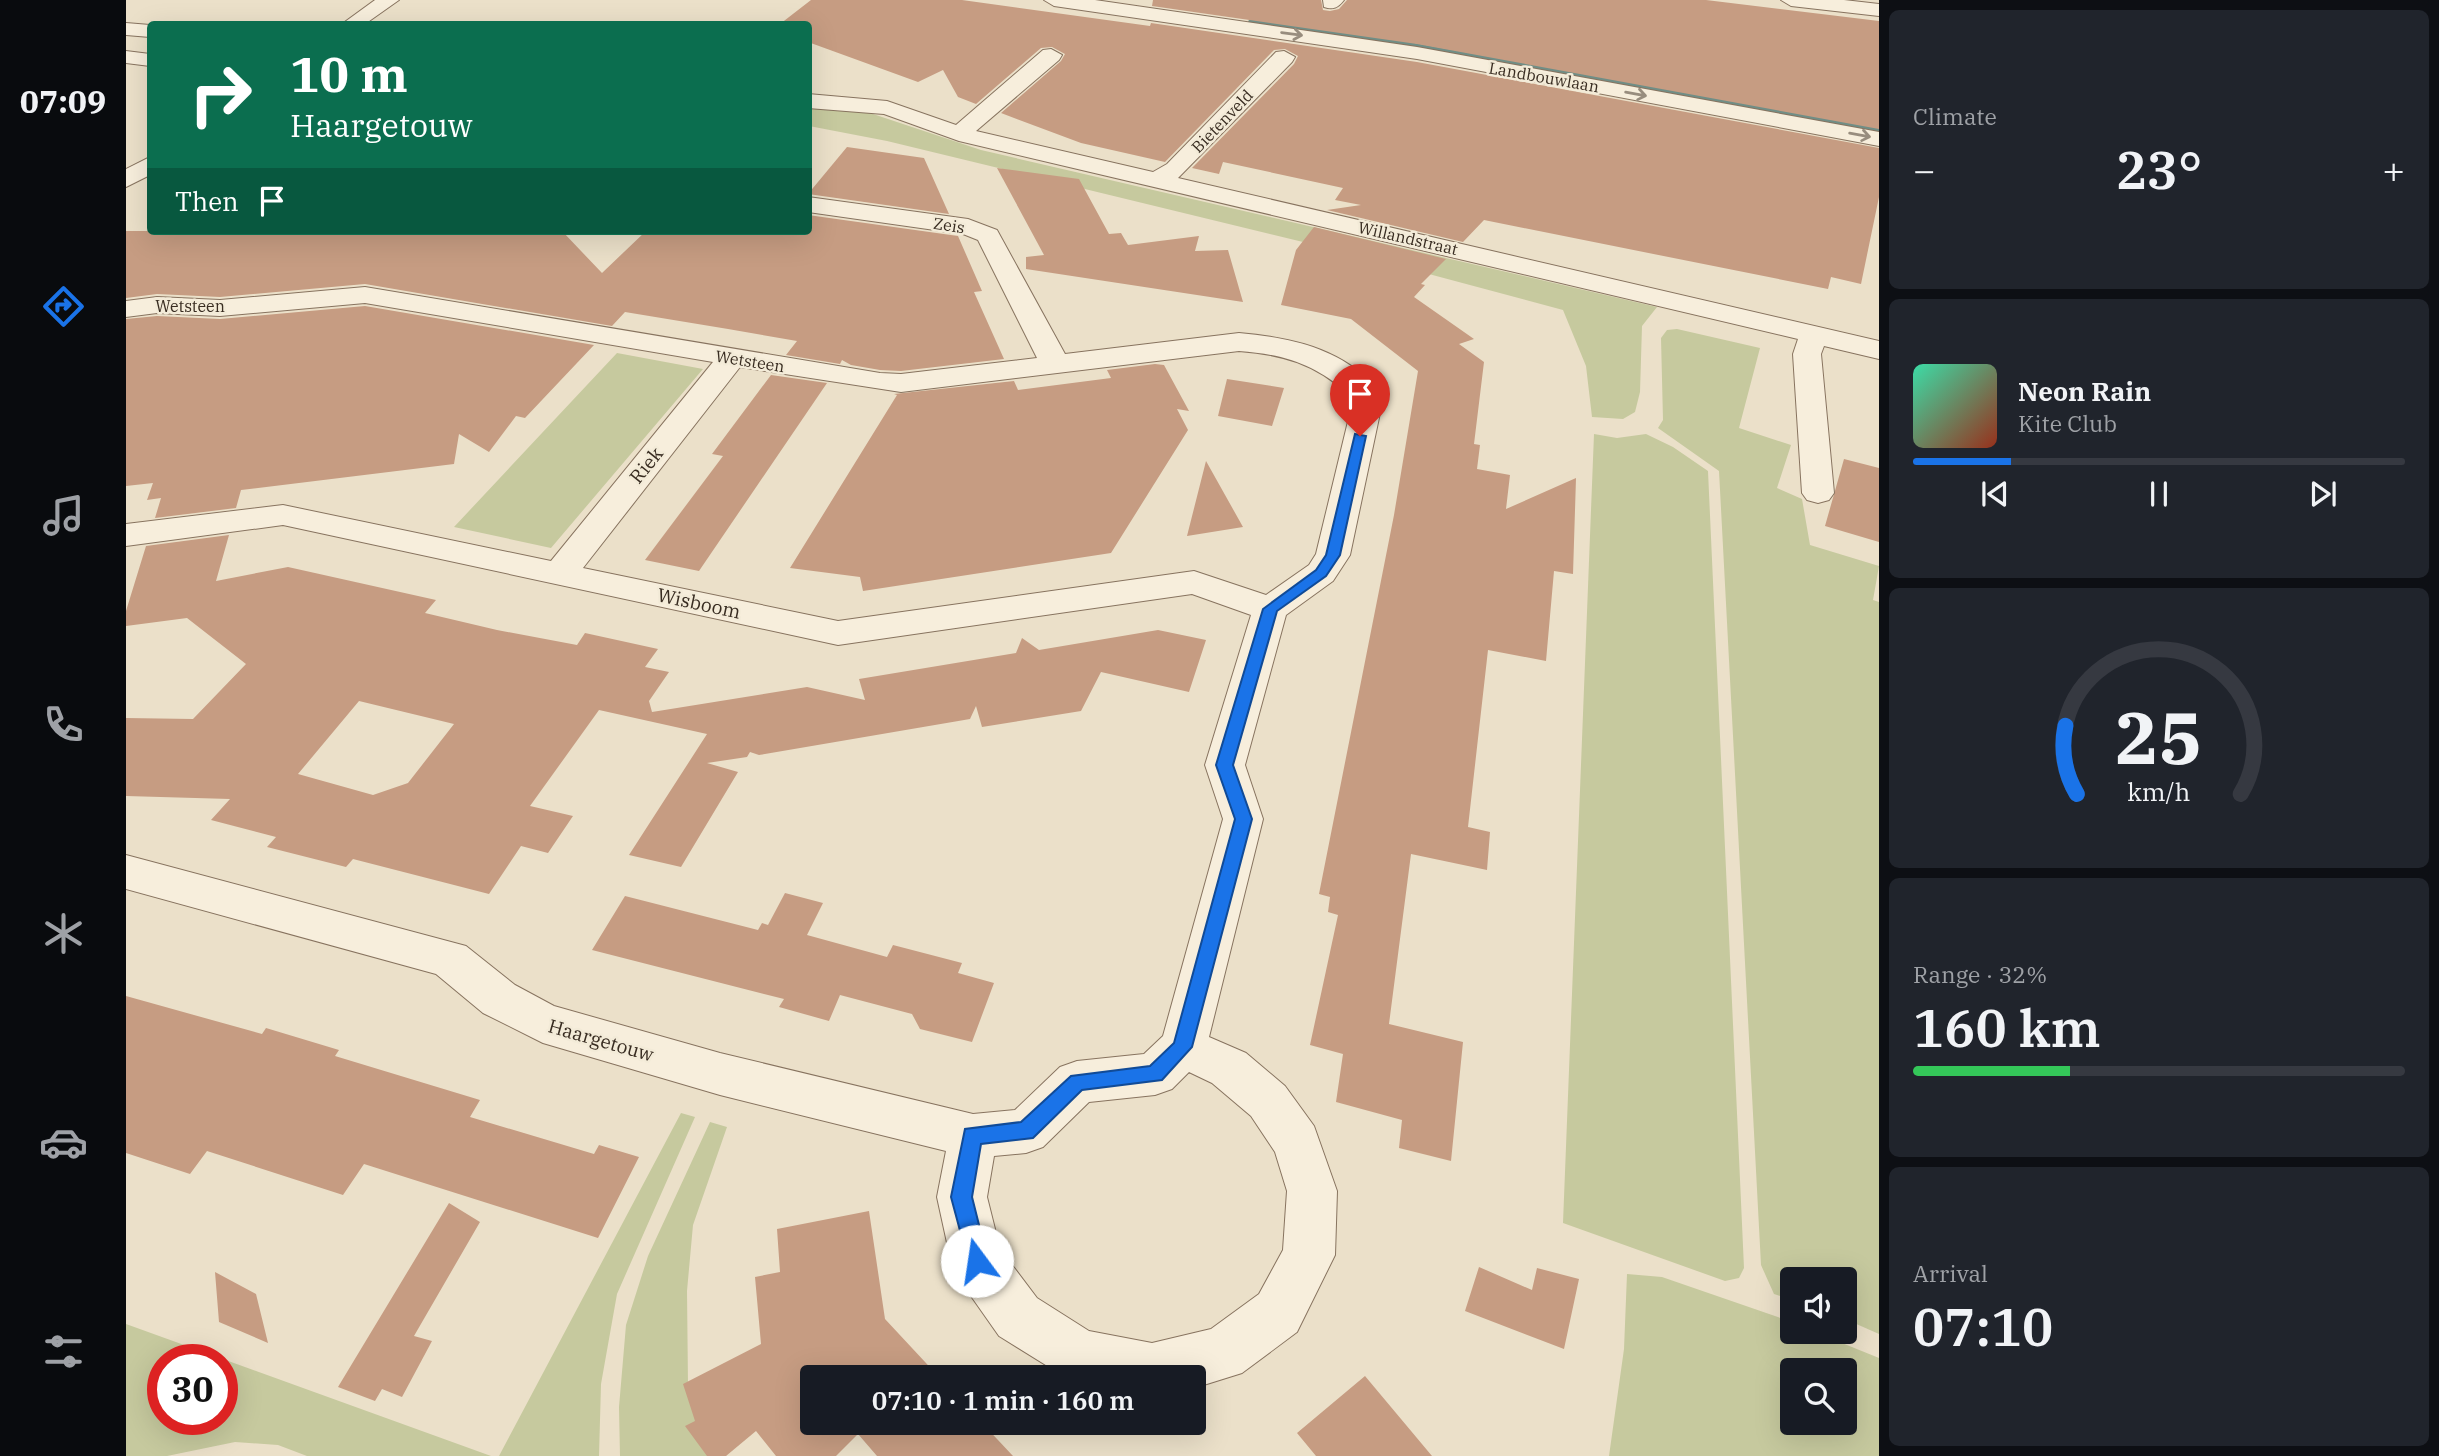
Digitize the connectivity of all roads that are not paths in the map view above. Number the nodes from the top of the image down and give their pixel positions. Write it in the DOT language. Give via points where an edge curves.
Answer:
graph roads {
  1 [pos="389,0"];
  2 [pos="1054,0"];
  3 [pos="1167,0"];
  4 [pos="1791,0"];
  5 [pos="1879,10"];
  6 [pos="1215,15"];
  7 [pos="357,21"];
  8 [pos="126,29"];
  9 [pos="147,31"];
  10 [pos="1051,55"];
  11 [pos="126,57"];
  12 [pos="1284,57"];
  13 [pos="147,60"];
  14 [pos="812,90"];
  15 [pos="812,101"];
  16 [pos="887,108"];
  17 [pos="1879,118"];
  18 [pos="959,134"];
  19 [pos="1879,138"];
  20 [pos="147,168"];
  21 [pos="1157,180"];
  22 [pos="129,195"];
  23 [pos="812,205"];
  24 [pos="126,309"];
  25 [pos="1814,333"];
  26 [pos="1871,347"];
  27 [pos="732,358"];
  28 [pos="1054,362"];
  29 [pos="1818,494"];
  30 [pos="126,535"];
  31 [pos="561,572"];
  32 [pos="1270,609"];
  33 [pos="126,872"];
  34 [pos="1183,1047"];
  35 [pos="973,1136"];
  1 -- 7 [label="street"];
  2 -- 6 [label="street, Landbouwlaan"];
  3 -- 6 [label="street, Landbouwlaan"];
  4 -- 5 [label="street"];
  6 -- 17 [label="street, Landbouwlaan" via="1318,21"];
  6 -- 19 [label="street, Landbouwlaan, one-way"];
  8 -- 9 [label="street"];
  10 -- 18 [label="street"];
  11 -- 13 [label="street"];
  12 -- 21 [label="street, Bietenveld" via="1175,169"];
  14 -- 16 [label="street, Willandstraat" via="847,89"];
  15 -- 16 [label="street, Willandstraat"];
  16 -- 18 [label="street, Willandstraat"];
  18 -- 21 [label="street, Willandstraat"];
  20 -- 22 [label="street"];
  21 -- 25 [label="street, Willandstraat"];
  23 -- 28 [label="street, Zeis" via="968,227 988,235"];
  24 -- 27 [label="street, Wetsteen" via="157,305 220,308 365,295"];
  25 -- 26 [label="street, Willandstraat"];
  25 -- 29 [label="street" via="1807,354"];
  27 -- 28 [label="street, Wetsteen" via="901,383"];
  27 -- 31 [label="street, Riek"];
  28 -- 32 [label="street, Wetsteen" via="1239,342 1280,344 1342,371 1363,391 1365,413 1333,555 1321,573"];
  30 -- 31 [label="street, Wisboom" via="283,515"];
  31 -- 32 [label="street, Wisboom" via="838,633 1194,582"];
  32 -- 34 [label="street" via="1224,765 1243,819"];
  33 -- 35 [label="street, Haargetouw" via="450,959 499,999 543,1023 720,1074"];
  34 -- 35 [label="street, Haargetouw" via="1155,1074 1077,1082 1026,1131"];
  34 -- 35 [label="street" via="1229,1068 1268,1101 1297,1142 1312,1191 1309,1255 1278,1313 1223,1354 1152,1370 1080,1356 1018,1317 977,1261 962,1197"];
}
